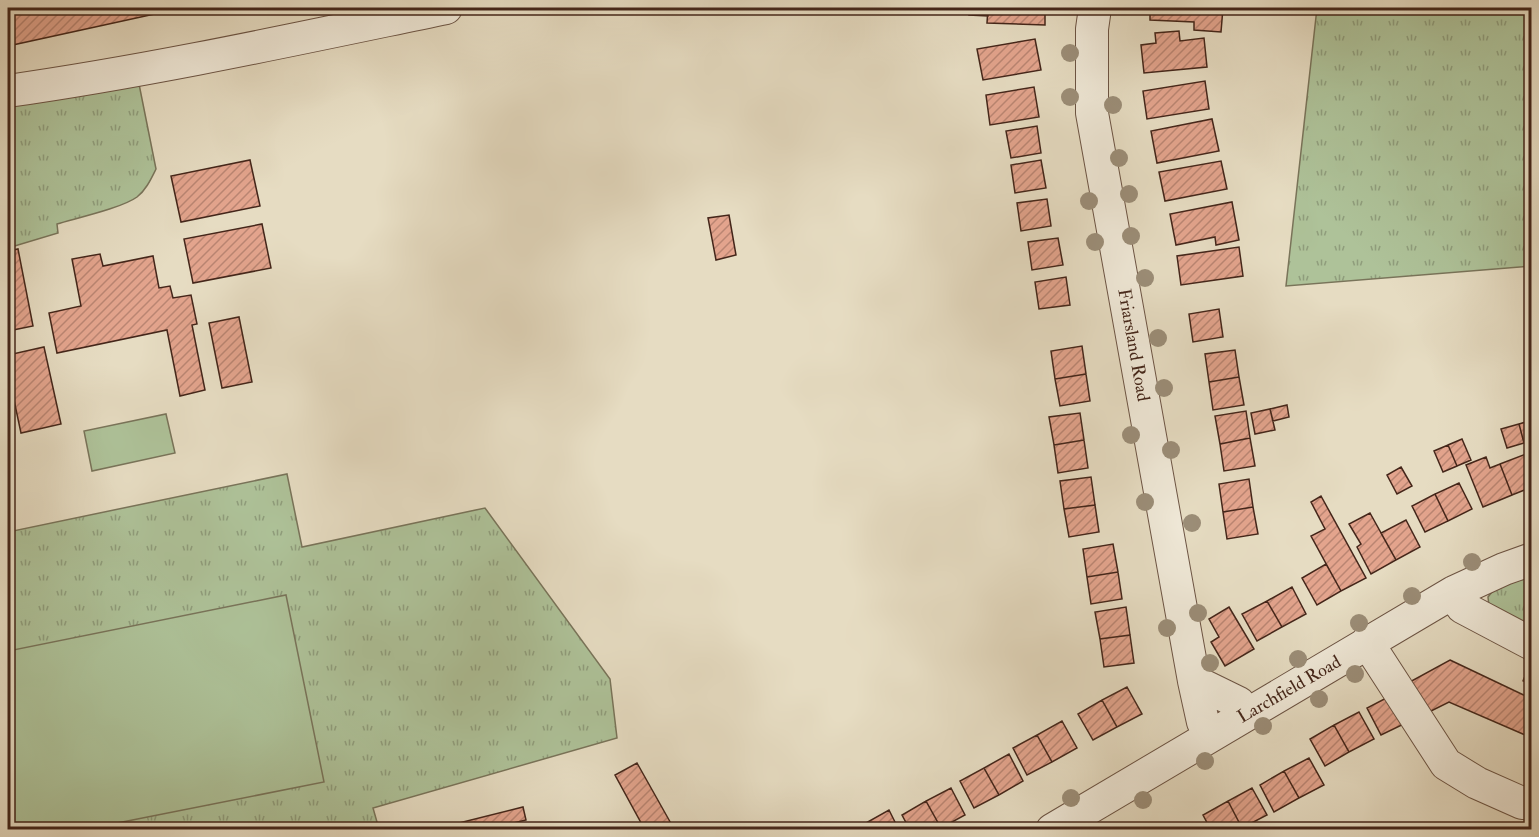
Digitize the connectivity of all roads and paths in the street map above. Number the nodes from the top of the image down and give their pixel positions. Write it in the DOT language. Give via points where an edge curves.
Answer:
graph roads {
  1 [pos="446,8"];
  2 [pos="1095,8"];
  3 [pos="8,91"];
  4 [pos="1532,559"];
  5 [pos="1454,592"];
  6 [pos="1367,642"];
  7 [pos="1532,645"];
  8 [pos="1194,681"];
  9 [pos="1246,714"];
  10 [pos="1211,734"];
  11 [pos="1532,801"];
  12 [pos="1052,830"];
  1 -- 3 [label="street"];
  2 -- 8 [label="street, Friarsland Road" via="1092,113"];
  4 -- 5 [label="street, Larchfield Road"];
  5 -- 6 [label="street, Larchfield Road"];
  5 -- 7 [label="street" via="1462,607"];
  6 -- 9 [label="street, Larchfield Road"];
  6 -- 11 [label="street" via="1446,764 1522,803"];
  8 -- 9 [label="street" via="1239,702"];
  8 -- 10 [label="street, Friarsland Road" via="1203,722"];
  9 -- 10 [label="street, Larchfield Road"];
  10 -- 12 [label="street, Larchfield Road"];
}
